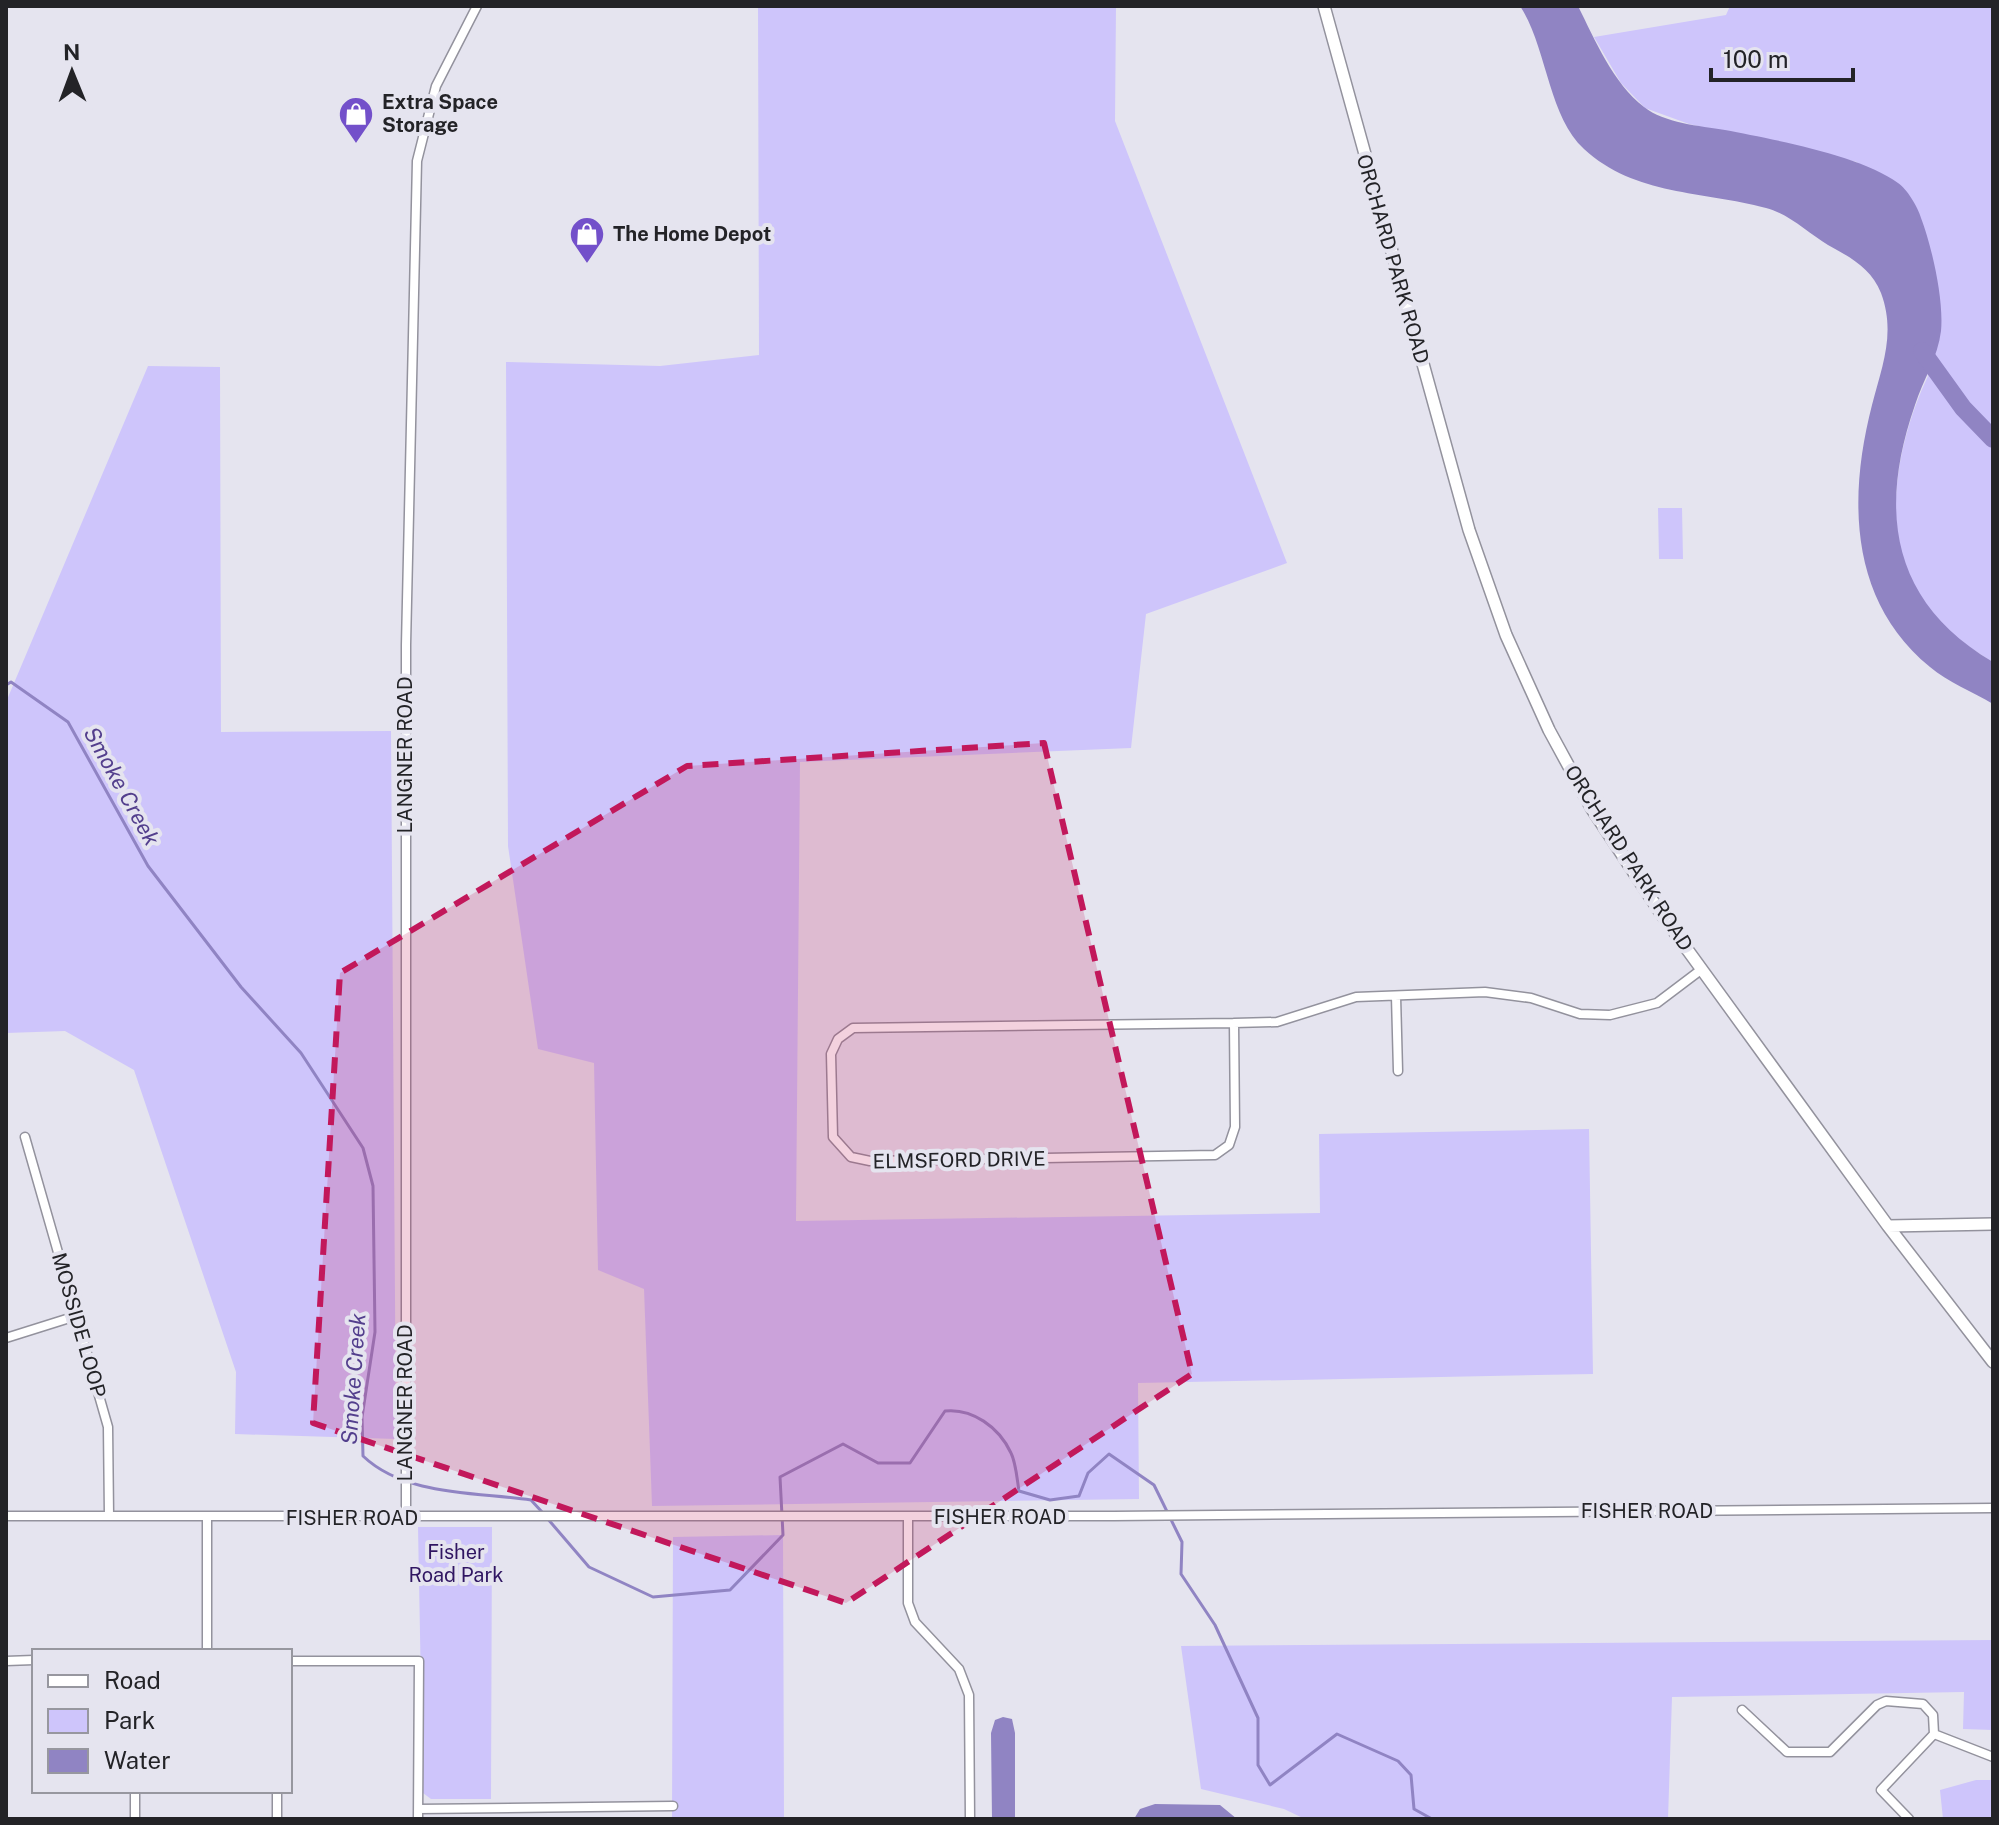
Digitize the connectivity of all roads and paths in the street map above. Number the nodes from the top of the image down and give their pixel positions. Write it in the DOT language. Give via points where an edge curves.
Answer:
graph roads {
  1 [pos="477,6"];
  2 [pos="1324,6"];
  3 [pos="1702,969"];
  4 [pos="1396,996"];
  5 [pos="1234,1023"];
  6 [pos="1398,1071"];
  7 [pos="25,1137"];
  8 [pos="1993,1224"];
  9 [pos="1888,1226"];
  10 [pos="76,1316"];
  11 [pos="6,1338"];
  12 [pos="1993,1362"];
  13 [pos="1993,1508"];
  14 [pos="6,1516"];
  15 [pos="109,1516"];
  16 [pos="207,1517"];
  17 [pos="908,1517"];
  18 [pos="406,1518"];
  19 [pos="207,1649"];
  20 [pos="32,1660"];
  21 [pos="6,1661"];
  22 [pos="292,1661"];
  23 [pos="1742,1710"];
  24 [pos="1934,1734"];
  25 [pos="1993,1757"];
  26 [pos="135,1793"];
  27 [pos="277,1793"];
  28 [pos="673,1806"];
  29 [pos="560,1808"];
  30 [pos="418,1814"];
  31 [pos="135,1819"];
  32 [pos="277,1819"];
  33 [pos="560,1819"];
  34 [pos="970,1819"];
  35 [pos="1909,1819"];
  1 -- 18 [label="street, LANGNER ROAD" via="436,86 417,161 406,659"];
  2 -- 3 [label="main road, ORCHARD PARK ROAD" via="1469,530 1506,635 1577,783"];
  3 -- 4 [label="street, ELMSFORD DRIVE" via="1657,1003 1610,1015 1580,1014 1508,993"];
  3 -- 9 [label="main road, ORCHARD PARK ROAD"];
  4 -- 5 [label="street, ELMSFORD DRIVE" via="1341,1000 1277,1022"];
  4 -- 6 [label="street"];
  5 -- 5 [label="street, ELMSFORD DRIVE" via="853,1028 838,1039 831,1054 833,1137 851,1157 870,1161 1215,1155 1229,1145 1235,1127"];
  7 -- 10 [label="street, MOSSIDE LOOP"];
  8 -- 9 [label="main road"];
  9 -- 12 [label="main road, ORCHARD PARK ROAD"];
  10 -- 11 [label="street"];
  10 -- 15 [label="street, MOSSIDE LOOP" via="108,1427"];
  13 -- 17 [label="street, FISHER ROAD"];
  14 -- 15 [label="street, FISHER ROAD"];
  15 -- 16 [label="street, FISHER ROAD"];
  16 -- 18 [label="street, FISHER ROAD"];
  16 -- 19 [label="street"];
  17 -- 18 [label="street, FISHER ROAD"];
  17 -- 34 [label="street" via="908,1603 915,1622 959,1669 969,1695"];
  20 -- 21 [label="street"];
  22 -- 30 [label="street" via="419,1661"];
  23 -- 24 [label="street" via="1787,1752 1830,1752 1886,1701 1923,1704 1933,1715"];
  24 -- 25 [label="street"];
  24 -- 35 [label="street" via="1881,1790"];
  26 -- 31 [label="street"];
  27 -- 32 [label="street"];
  28 -- 29 [label="street"];
  29 -- 30 [label="street"];
  29 -- 33 [label="street"];
}
